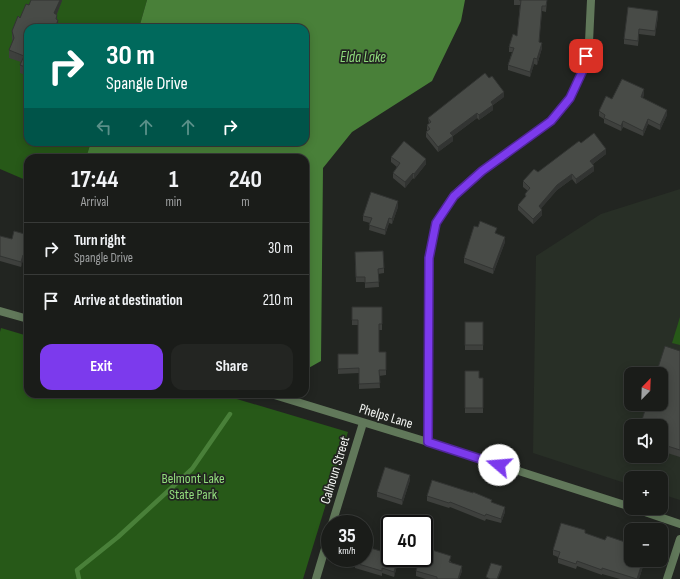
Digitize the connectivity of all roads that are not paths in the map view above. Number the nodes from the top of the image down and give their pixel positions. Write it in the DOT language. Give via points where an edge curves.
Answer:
graph roads {
  1 [pos="592,0"];
  2 [pos="0,311"];
  3 [pos="24,318"];
  4 [pos="284,398"];
  5 [pos="363,423"];
  6 [pos="428,442"];
  7 [pos="624,505"];
  8 [pos="335,515"];
  9 [pos="653,515"];
  10 [pos="680,524"];
  11 [pos="680,539"];
  12 [pos="321,562"];
  13 [pos="316,579"];
  14 [pos="667,579"];
  1 -- 6 [label="street" via="589,42 583,70 570,98 551,121 482,171 454,196 436,223 429,258"];
  2 -- 3 [label="street"];
  4 -- 5 [label="street, Phelps Lane"];
  5 -- 6 [label="street, Phelps Lane"];
  5 -- 8 [label="street, Calhoun Street"];
  6 -- 7 [label="street, Phelps Lane"];
  9 -- 10 [label="street, Phelps Lane"];
  11 -- 14 [label="street"];
  12 -- 13 [label="street"];
}
